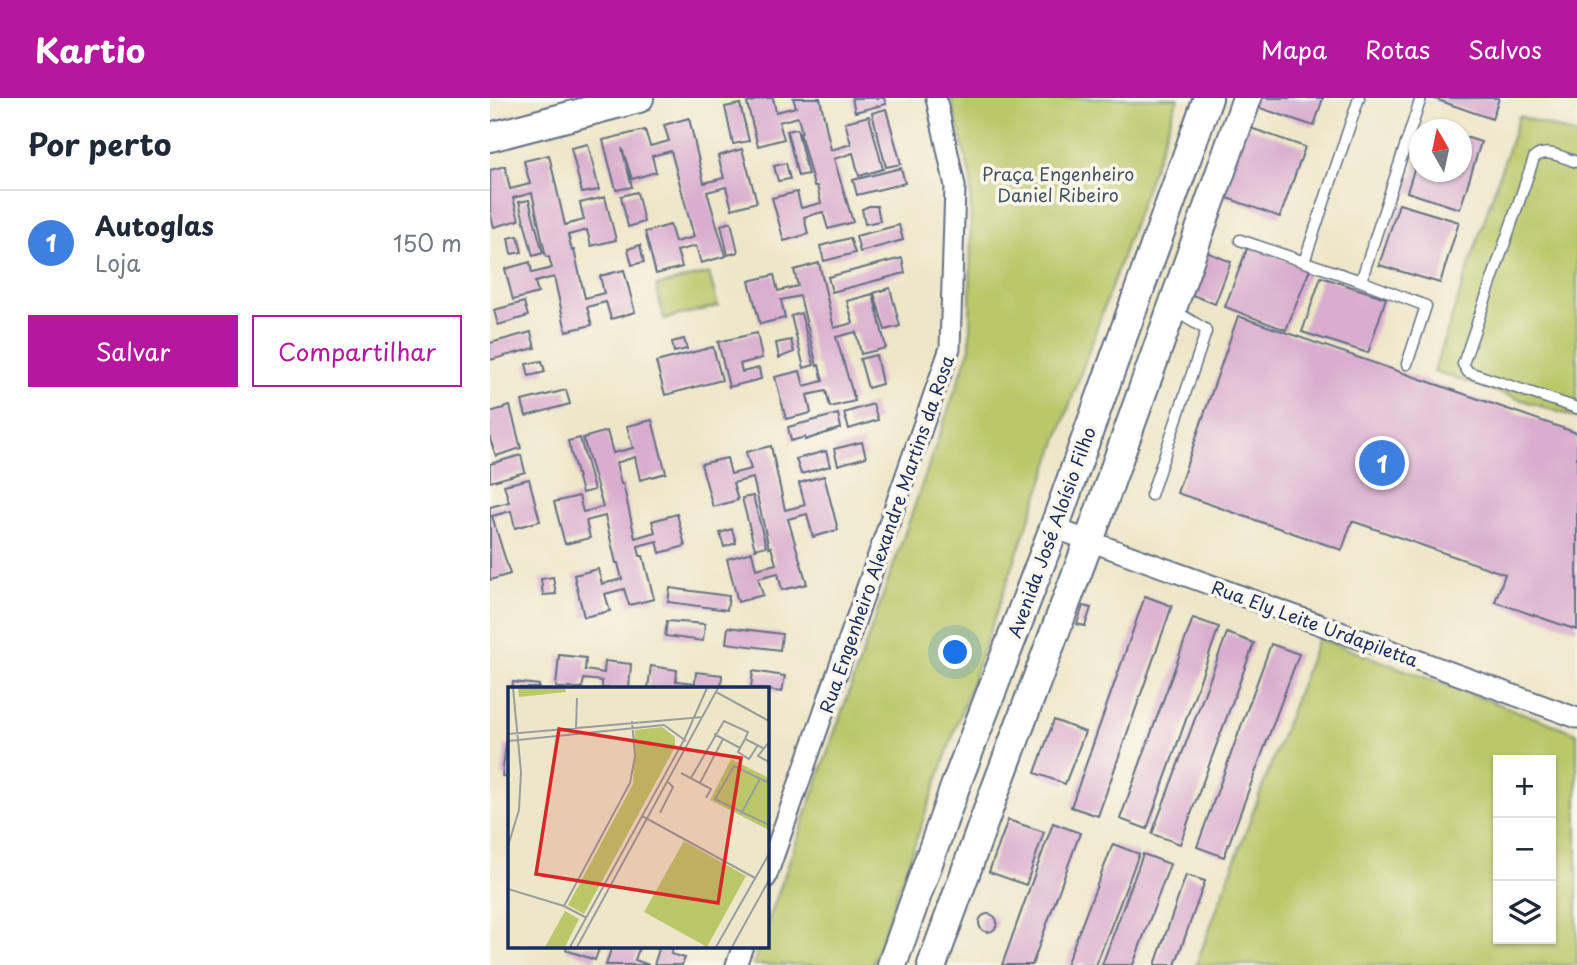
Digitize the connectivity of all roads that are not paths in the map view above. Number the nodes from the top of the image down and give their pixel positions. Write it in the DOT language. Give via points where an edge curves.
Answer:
graph roads {
  1 [pos="639,98"];
  2 [pos="936,98"];
  3 [pos="1208,98"];
  4 [pos="1247,98"];
  5 [pos="1359,98"];
  6 [pos="1421,98"];
  7 [pos="585,105"];
  8 [pos="490,137"];
  9 [pos="1577,162"];
  10 [pos="1240,240"];
  11 [pos="1304,262"];
  12 [pos="1361,281"];
  13 [pos="1172,309"];
  14 [pos="1407,364"];
  15 [pos="1577,408"];
  16 [pos="1151,495"];
  17 [pos="1054,528"];
  18 [pos="1089,541"];
  19 [pos="1577,718"];
  20 [pos="768,872"];
  21 [pos="742,948"];
  22 [pos="736,965"];
  23 [pos="892,965"];
  24 [pos="932,965"];
  1 -- 7 [label="street"];
  2 -- 20 [label="street, Rua Engenheiro Alexandre Martins da Rosa" via="956,186 950,348"];
  3 -- 17 [label="street, Avenida José Aloísio Filho"];
  4 -- 13 [label="street"];
  5 -- 11 [label="lane"];
  6 -- 12 [label="lane"];
  7 -- 8 [label="street"];
  9 -- 15 [label="lane" via="1546,152 1534,158 1462,364 1468,372"];
  10 -- 11 [label="lane"];
  11 -- 12 [label="lane"];
  12 -- 14 [label="lane" via="1426,306"];
  13 -- 16 [label="lane" via="1206,332"];
  13 -- 18 [label="street"];
  17 -- 18 [label="street, Rua Ely Leite Urdapiletta"];
  17 -- 23 [label="street, Avenida José Aloísio Filho"];
  18 -- 19 [label="street, Rua Ely Leite Urdapiletta"];
  18 -- 24 [label="street"];
  21 -- 22 [label="street"];
}
